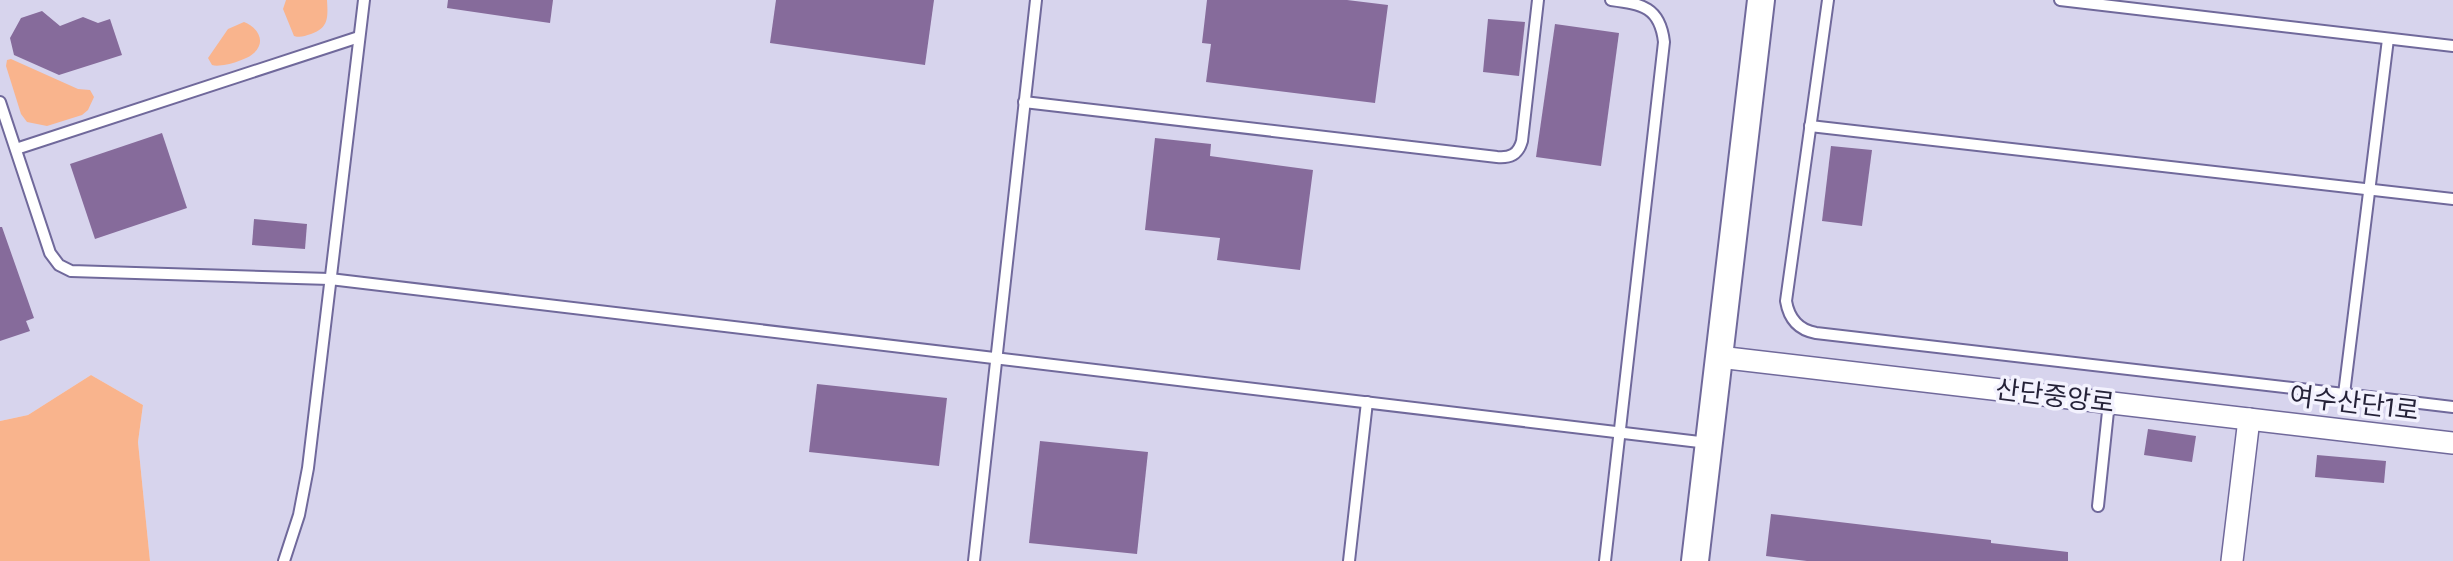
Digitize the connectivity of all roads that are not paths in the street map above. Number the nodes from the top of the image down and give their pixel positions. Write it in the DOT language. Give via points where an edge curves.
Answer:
graph roads {
  1 [pos="364,0"];
  2 [pos="1035,0"];
  3 [pos="1538,0"];
  4 [pos="1611,0"];
  5 [pos="1761,0"];
  6 [pos="1828,0"];
  7 [pos="2060,0"];
  8 [pos="359,37"];
  9 [pos="2388,38"];
  10 [pos="2453,46"];
  11 [pos="0,102"];
  12 [pos="1024,102"];
  13 [pos="1810,126"];
  14 [pos="16,149"];
  15 [pos="2369,190"];
  16 [pos="2453,199"];
  17 [pos="330,279"];
  18 [pos="1719,357"];
  19 [pos="996,358"];
  20 [pos="2344,394"];
  21 [pos="1367,402"];
  22 [pos="2109,402"];
  23 [pos="2453,407"];
  24 [pos="2249,419"];
  25 [pos="1620,432"];
  26 [pos="1709,443"];
  27 [pos="2453,443"];
  28 [pos="2098,506"];
  29 [pos="284,561"];
  30 [pos="974,561"];
  31 [pos="1349,561"];
  32 [pos="1605,561"];
  33 [pos="1695,561"];
  34 [pos="2232,561"];
  1 -- 8 [label="lane"];
  2 -- 12 [label="lane"];
  3 -- 12 [label="lane" via="1522,141 1510,157"];
  4 -- 25 [label="lane" via="1648,9 1658,20 1664,42"];
  5 -- 18 [label="street"];
  6 -- 13 [label="lane"];
  7 -- 9 [label="lane"];
  8 -- 14 [label="lane"];
  8 -- 17 [label="lane"];
  9 -- 10 [label="lane"];
  9 -- 15 [label="lane"];
  11 -- 14 [label="lane"];
  12 -- 19 [label="lane"];
  13 -- 15 [label="lane"];
  13 -- 20 [label="lane" via="1786,302 1803,330"];
  14 -- 17 [label="lane" via="50,253 64,269"];
  15 -- 16 [label="lane"];
  15 -- 20 [label="lane"];
  17 -- 19 [label="lane"];
  17 -- 29 [label="lane" via="306,481"];
  18 -- 22 [label="street, 산단중앙로"];
  18 -- 26 [label="street"];
  19 -- 21 [label="lane"];
  19 -- 30 [label="lane"];
  20 -- 23 [label="lane"];
  21 -- 25 [label="lane"];
  21 -- 31 [label="lane"];
  22 -- 24 [label="street, 산단중앙로"];
  22 -- 28 [label="lane"];
  24 -- 27 [label="street, 여수산단1로"];
  24 -- 34 [label="street"];
  25 -- 26 [label="lane"];
  25 -- 32 [label="lane"];
  26 -- 33 [label="street"];
}
